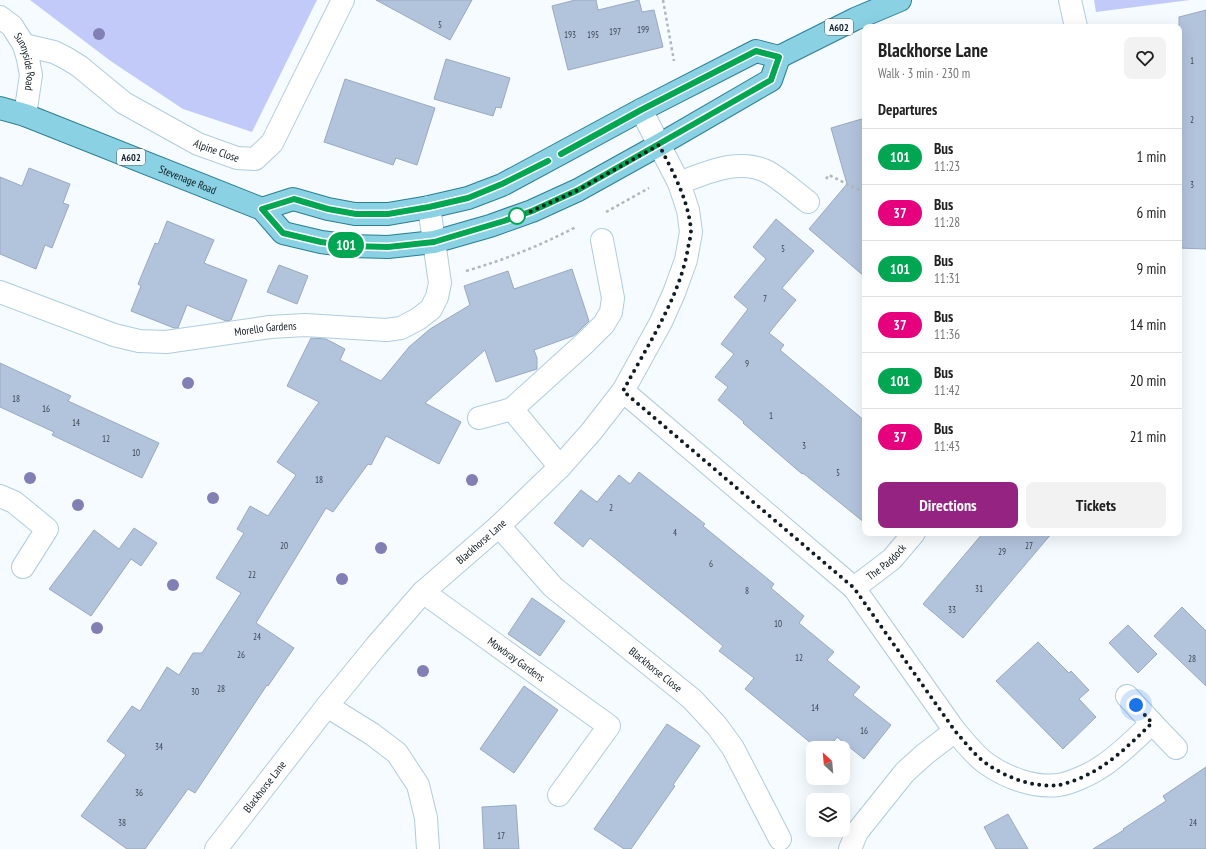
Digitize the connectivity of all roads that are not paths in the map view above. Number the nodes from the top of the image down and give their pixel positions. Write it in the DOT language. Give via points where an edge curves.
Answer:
graph roads {
  1 [pos="342,0"];
  2 [pos="900,0"];
  3 [pos="1070,0"];
  4 [pos="0,16"];
  5 [pos="1075,24"];
  6 [pos="24,45"];
  7 [pos="779,57"];
  8 [pos="0,108"];
  9 [pos="641,110"];
  10 [pos="25,115"];
  11 [pos="659,145"];
  12 [pos="679,183"];
  13 [pos="808,202"];
  14 [pos="429,207"];
  15 [pos="262,209"];
  16 [pos="602,240"];
  17 [pos="434,242"];
  18 [pos="0,292"];
  19 [pos="623,391"];
  20 [pos="512,409"];
  21 [pos="479,418"];
  22 [pos="560,467"];
  23 [pos="7,499"];
  24 [pos="499,526"];
  25 [pos="911,536"];
  26 [pos="23,567"];
  27 [pos="854,588"];
  28 [pos="423,592"];
  29 [pos="1127,696"];
  30 [pos="327,706"];
  31 [pos="1152,723"];
  32 [pos="955,731"];
  33 [pos="1176,748"];
  34 [pos="559,795"];
  35 [pos="780,839"];
  36 [pos="216,849"];
  37 [pos="428,849"];
  38 [pos="850,849"];
  1 -- 6 [label="street, Alpine Close" via="272,143 255,159 237,158 198,144 124,103 66,58 54,52"];
  2 -- 7 [label="main road, A602"];
  3 -- 5 [label="street"];
  4 -- 6 [label="street, Sunnyside Road" via="12,26"];
  6 -- 10 [label="street, Sunnyside Road" via="31,75"];
  7 -- 9 [label="main road" via="756,51"];
  7 -- 11 [label="main road, Stevenage Road / A602" via="771,80"];
  8 -- 10 [label="main road, Stevenage Road / A602"];
  9 -- 11 [label="street, Blackhorse Lane"];
  9 -- 14 [label="main road" via="502,184 468,198"];
  10 -- 15 [label="main road, Stevenage Road / A602"];
  11 -- 12 [label="street, Blackhorse Lane"];
  11 -- 17 [label="main road, Stevenage Road / A602" via="578,190 532,211"];
  12 -- 13 [label="street" via="732,166 752,167 767,172"];
  12 -- 19 [label="street, Blackhorse Lane" via="688,210 691,232 686,260 661,322"];
  14 -- 15 [label="main road" via="388,214 356,214 294,199"];
  14 -- 17 [label="street, Morello Gardens"];
  15 -- 17 [label="main road, Stevenage Road / A602" via="283,233 321,242 388,247"];
  16 -- 20 [label="street" via="613,298 611,312 604,324 586,342"];
  17 -- 18 [label="street, Morello Gardens" via="440,283 431,309 401,328 386,330 305,325 270,327 166,342 139,341 114,335"];
  19 -- 22 [label="street, Blackhorse Lane"];
  19 -- 27 [label="street, The Paddock"];
  20 -- 21 [label="street"];
  20 -- 22 [label="street"];
  22 -- 24 [label="street, Blackhorse Lane"];
  23 -- 26 [label="street" via="47,529"];
  24 -- 28 [label="street, Blackhorse Lane"];
  24 -- 35 [label="street, Blackhorse Close" via="553,587 692,699 717,726 733,748"];
  25 -- 27 [label="street, The Paddock" via="892,559"];
  27 -- 32 [label="street, The Paddock"];
  28 -- 30 [label="street, Blackhorse Lane"];
  28 -- 34 [label="street, Mowbray Gardens" via="609,726"];
  29 -- 31 [label="street"];
  30 -- 36 [label="street, Blackhorse Lane"];
  30 -- 37 [label="street" via="397,753 418,784 426,818"];
  31 -- 32 [label="street, The Paddock" via="1101,767 1081,778 1060,785 1037,785 1003,773 986,764"];
  31 -- 33 [label="street"];
  32 -- 38 [label="street" via="905,772 857,832"];
}
